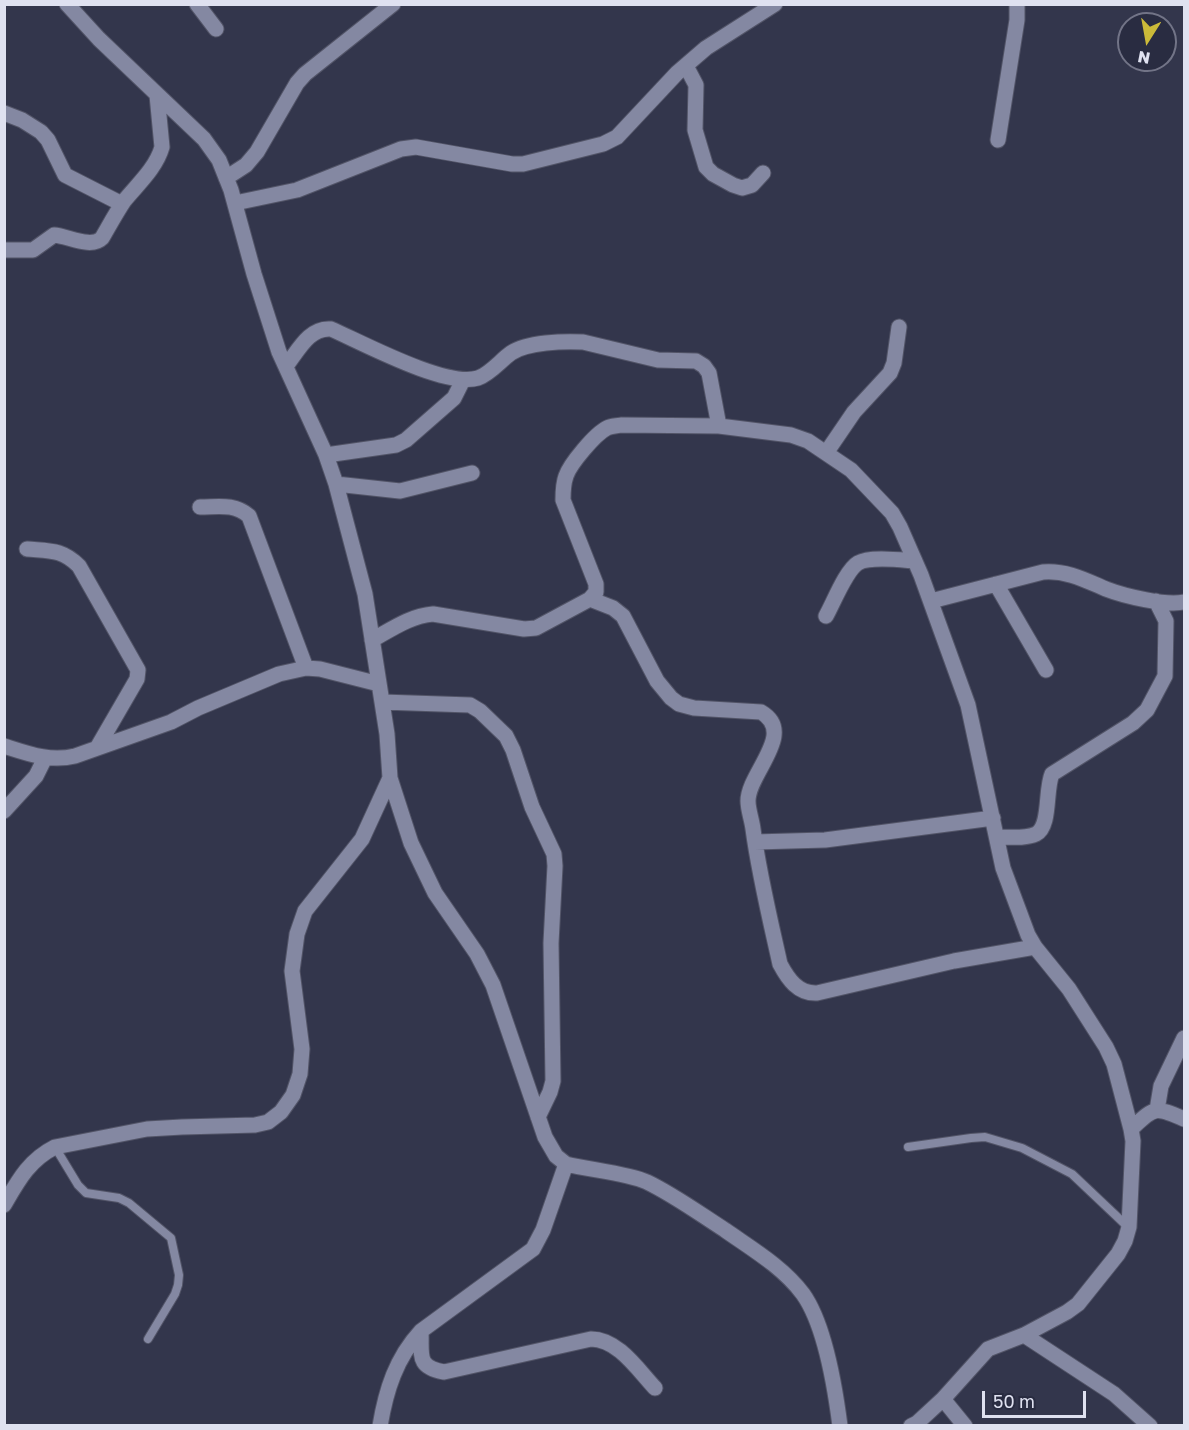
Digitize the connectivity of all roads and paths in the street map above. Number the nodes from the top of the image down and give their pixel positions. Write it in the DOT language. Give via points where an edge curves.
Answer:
graph roads {
  1 [pos="67,4"];
  2 [pos="197,4"];
  3 [pos="393,4"];
  4 [pos="776,4"];
  5 [pos="1017,4"];
  6 [pos="216,30"];
  7 [pos="686,66"];
  8 [pos="157,95"];
  9 [pos="4,113"];
  10 [pos="998,140"];
  11 [pos="763,173"];
  12 [pos="226,178"];
  13 [pos="235,203"];
  14 [pos="122,204"];
  15 [pos="4,250"];
  16 [pos="899,327"];
  17 [pos="286,366"];
  18 [pos="463,380"];
  19 [pos="719,426"];
  20 [pos="826,453"];
  21 [pos="326,455"];
  22 [pos="472,473"];
  23 [pos="336,484"];
  24 [pos="200,507"];
  25 [pos="27,549"];
  26 [pos="915,561"];
  27 [pos="996,584"];
  28 [pos="590,599"];
  29 [pos="931,600"];
  30 [pos="1156,601"];
  31 [pos="1185,602"];
  32 [pos="826,616"];
  33 [pos="372,640"];
  34 [pos="306,668"];
  35 [pos="1046,670"];
  36 [pos="379,684"];
  37 [pos="382,702"];
  38 [pos="4,747"];
  39 [pos="97,748"];
  40 [pos="45,758"];
  41 [pos="390,778"];
  42 [pos="4,811"];
  43 [pos="993,818"];
  44 [pos="997,837"];
  45 [pos="755,843"];
  46 [pos="1035,947"];
  47 [pos="1185,1038"];
  48 [pos="1157,1110"];
  49 [pos="538,1118"];
  50 [pos="1185,1119"];
  51 [pos="1131,1129"];
  52 [pos="55,1147"];
  53 [pos="908,1147"];
  54 [pos="566,1164"];
  55 [pos="4,1205"];
  56 [pos="1129,1227"];
  57 [pos="421,1331"];
  58 [pos="1024,1335"];
  59 [pos="148,1339"];
  60 [pos="655,1388"];
  61 [pos="943,1399"];
  62 [pos="380,1425"];
  63 [pos="840,1425"];
  64 [pos="911,1425"];
  65 [pos="965,1425"];
  66 [pos="1150,1425"];
  1 -- 8 [label="street"];
  2 -- 6 [label="street"];
  3 -- 12 [label="street" via="305,74 257,152"];
  4 -- 7 [label="street" via="723,36"];
  5 -- 10 [label="street"];
  7 -- 11 [label="street" via="696,85 695,130 706,167 742,188 752,185"];
  7 -- 13 [label="street" via="617,137 603,144 523,164 416,147 401,149 297,190"];
  8 -- 12 [label="street" via="204,139"];
  8 -- 14 [label="street" via="162,147 155,164"];
  9 -- 14 [label="street" via="41,132 65,175"];
  12 -- 13 [label="street"];
  13 -- 17 [label="street" via="264,307"];
  14 -- 15 [label="street" via="97,242 54,235 33,250"];
  16 -- 20 [label="street" via="890,373 854,412"];
  17 -- 18 [label="street" via="310,335 324,328 392,358"];
  17 -- 21 [label="street"];
  18 -- 19 [label="street" via="480,377 518,348 571,341 658,360 696,361 709,373"];
  18 -- 21 [label="street" via="453,398 406,440 396,445"];
  19 -- 20 [label="street" via="791,435"];
  19 -- 28 [label="street" via="608,428 566,473 563,500 596,584"];
  20 -- 26 [label="street" via="851,470 892,513"];
  21 -- 23 [label="street"];
  22 -- 23 [label="street" via="400,491"];
  23 -- 33 [label="street" via="365,594"];
  24 -- 34 [label="street" via="230,506 249,516"];
  25 -- 39 [label="street" via="61,552 79,566 138,670 137,680"];
  26 -- 29 [label="street"];
  26 -- 32 [label="street" via="857,563"];
  27 -- 29 [label="street"];
  27 -- 30 [label="street" via="1055,571 1108,590"];
  27 -- 35 [label="street"];
  28 -- 33 [label="street" via="536,628 433,614 414,618"];
  28 -- 45 [label="street" via="623,616 657,681 679,705 761,712 769,717 774,727 773,742 748,801"];
  29 -- 43 [label="street" via="972,719"];
  30 -- 31 [label="street"];
  30 -- 44 [label="street" via="1166,621 1165,676 1147,710 1052,774 1041,830 1024,837"];
  33 -- 36 [label="street"];
  34 -- 36 [label="street"];
  34 -- 39 [label="street" via="279,674 171,722"];
  36 -- 37 [label="street"];
  37 -- 41 [label="street"];
  37 -- 49 [label="street" via="457,703 480,711 507,736 532,807 554,854 553,1081"];
  38 -- 40 [label="street"];
  39 -- 40 [label="street" via="62,759"];
  40 -- 42 [label="street" via="36,776"];
  41 -- 49 [label="street" via="419,862 493,985"];
  41 -- 52 [label="street" via="362,838 305,912 297,934 292,971 302,1049 300,1074 293,1095 281,1112 268,1122 255,1125 147,1130"];
  43 -- 44 [label="street"];
  43 -- 45 [label="street" via="825,840"];
  44 -- 46 [label="street" via="1007,879"];
  45 -- 46 [label="street" via="780,964 786,976 808,993"];
  46 -- 51 [label="street" via="1069,989 1106,1047"];
  47 -- 48 [label="street" via="1161,1086"];
  48 -- 50 [label="street"];
  48 -- 51 [label="street" via="1149,1112"];
  49 -- 54 [label="street" via="556,1156"];
  51 -- 56 [label="street"];
  52 -- 55 [label="street" via="30,1163"];
  52 -- 59 [label="lane" via="86,1193 129,1203 171,1238 178,1285"];
  53 -- 56 [label="lane" via="985,1137 1023,1148 1072,1174"];
  54 -- 57 [label="street" via="543,1230 532,1249"];
  54 -- 63 [label="street" via="645,1182 697,1212 784,1274 803,1295 817,1321"];
  56 -- 58 [label="street" via="1118,1254 1078,1304"];
  57 -- 60 [label="street" via="422,1359 432,1370 444,1372 600,1339 619,1350"];
  57 -- 62 [label="street" via="407,1347 390,1380"];
  58 -- 61 [label="street" via="988,1349"];
  58 -- 66 [label="street" via="1114,1394"];
  61 -- 64 [label="street"];
  61 -- 65 [label="street"];
}
